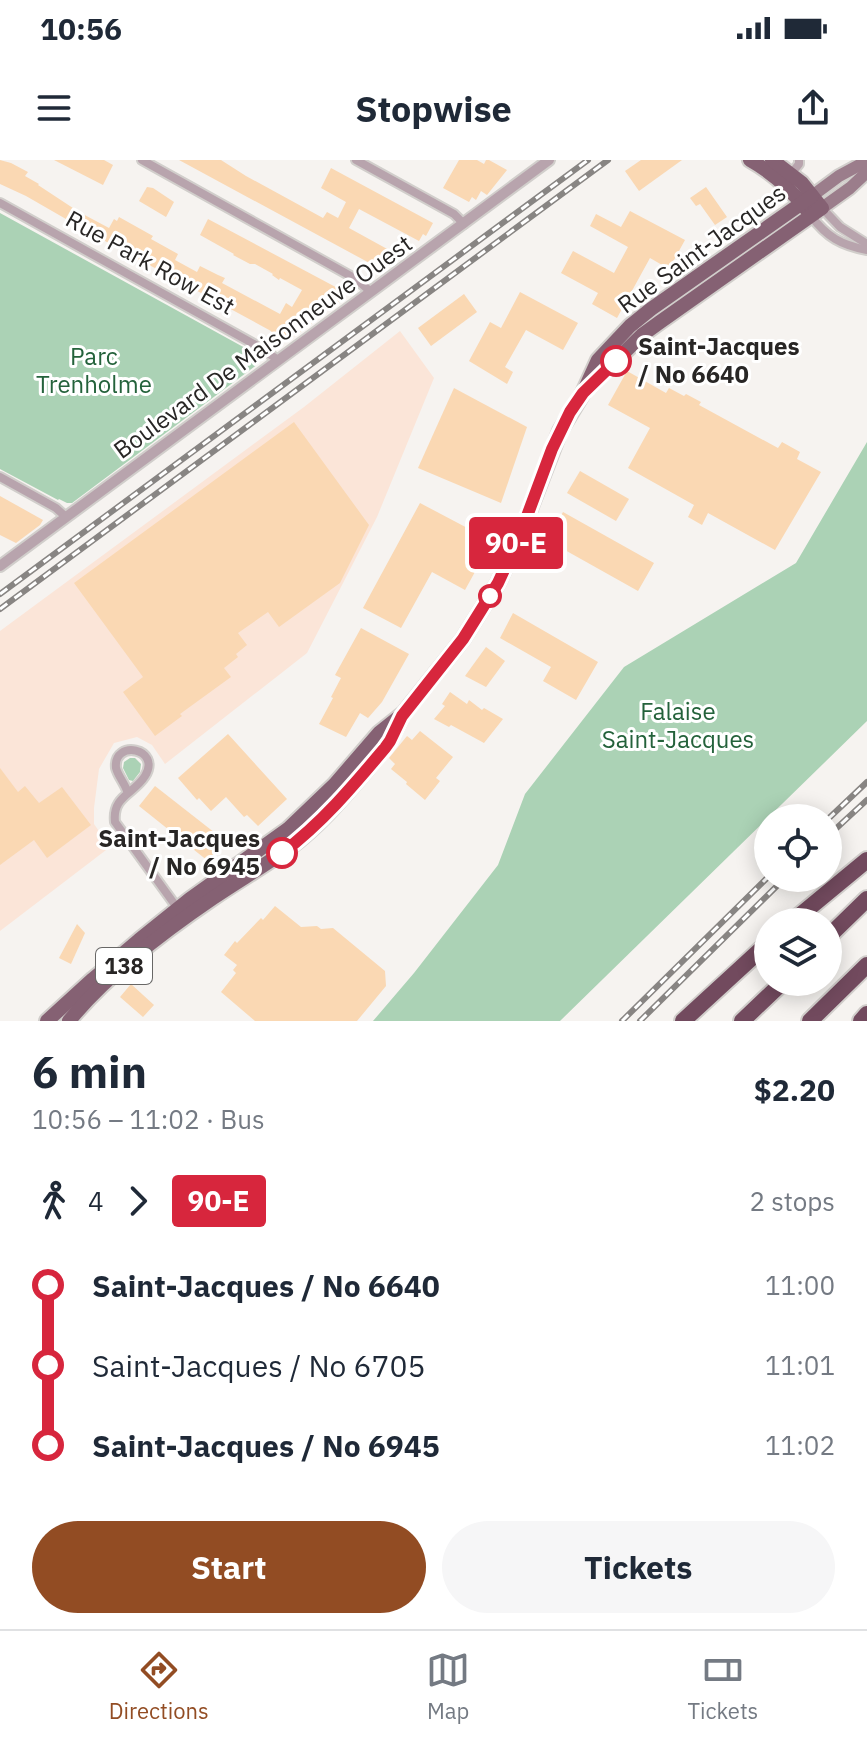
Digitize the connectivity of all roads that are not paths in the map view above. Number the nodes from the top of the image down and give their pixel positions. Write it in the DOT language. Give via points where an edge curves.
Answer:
graph roads {
  1 [pos="142,160"];
  2 [pos="356,160"];
  3 [pos="549,160"];
  4 [pos="750,160"];
  5 [pos="772,160"];
  6 [pos="799,160"];
  7 [pos="867,161"];
  8 [pos="867,172"];
  9 [pos="791,174"];
  10 [pos="807,199"];
  11 [pos="0,203"];
  12 [pos="817,212"];
  13 [pos="464,224"];
  14 [pos="867,247"];
  15 [pos="371,292"];
  16 [pos="278,360"];
  17 [pos="583,393"];
  18 [pos="0,477"];
  19 [pos="66,517"];
  20 [pos="0,566"];
  21 [pos="127,791"];
  22 [pos="867,860"];
  23 [pos="867,899"];
  24 [pos="809,908"];
  25 [pos="181,914"];
  26 [pos="842,923"];
  27 [pos="754,956"];
  28 [pos="867,965"];
  29 [pos="768,996"];
  30 [pos="867,1014"];
  31 [pos="47,1021"];
  32 [pos="69,1021"];
  33 [pos="683,1021"];
  34 [pos="742,1021"];
  35 [pos="810,1021"];
  36 [pos="861,1021"];
  1 -- 15 [label="street"];
  2 -- 13 [label="street"];
  3 -- 13 [label="street, Boulevard De Maisonneuve Ouest"];
  4 -- 10 [label="main road"];
  5 -- 9 [label="main road"];
  6 -- 9 [label="street"];
  7 -- 10 [label="main road, Rue Saint-Jacques"];
  8 -- 12 [label="main road, Rue Saint-Jacques"];
  9 -- 10 [label="main road"];
  10 -- 12 [label="main road"];
  10 -- 17 [label="main road, Rue Saint-Jacques / 138" via="630,326 598,360"];
  11 -- 16 [label="street, Rue Park Row Est"];
  12 -- 14 [label="street"];
  12 -- 14 [label="street" via="823,230 835,239"];
  12 -- 17 [label="main road, Rue Saint-Jacques / 138" via="642,335"];
  13 -- 15 [label="street, Boulevard De Maisonneuve Ouest"];
  15 -- 16 [label="street, Boulevard De Maisonneuve Ouest"];
  16 -- 19 [label="street, Boulevard De Maisonneuve Ouest"];
  17 -- 25 [label="main road, Rue Saint-Jacques / 138" via="560,431 498,583 463,639 402,716 379,733 301,818"];
  18 -- 19 [label="street"];
  19 -- 20 [label="street, Boulevard De Maisonneuve Ouest"];
  21 -- 21 [label="street" via="148,769 138,751 128,750 117,760"];
  21 -- 25 [label="street" via="115,822"];
  22 -- 24 [label="highway"];
  23 -- 26 [label="highway"];
  25 -- 31 [label="main road, Rue Saint-Jacques / 138" via="107,966"];
  25 -- 32 [label="main road, Rue Saint-Jacques / 138"];
  27 -- 33 [label="highway"];
  28 -- 35 [label="highway"];
  29 -- 34 [label="highway"];
  30 -- 36 [label="highway"];
}
